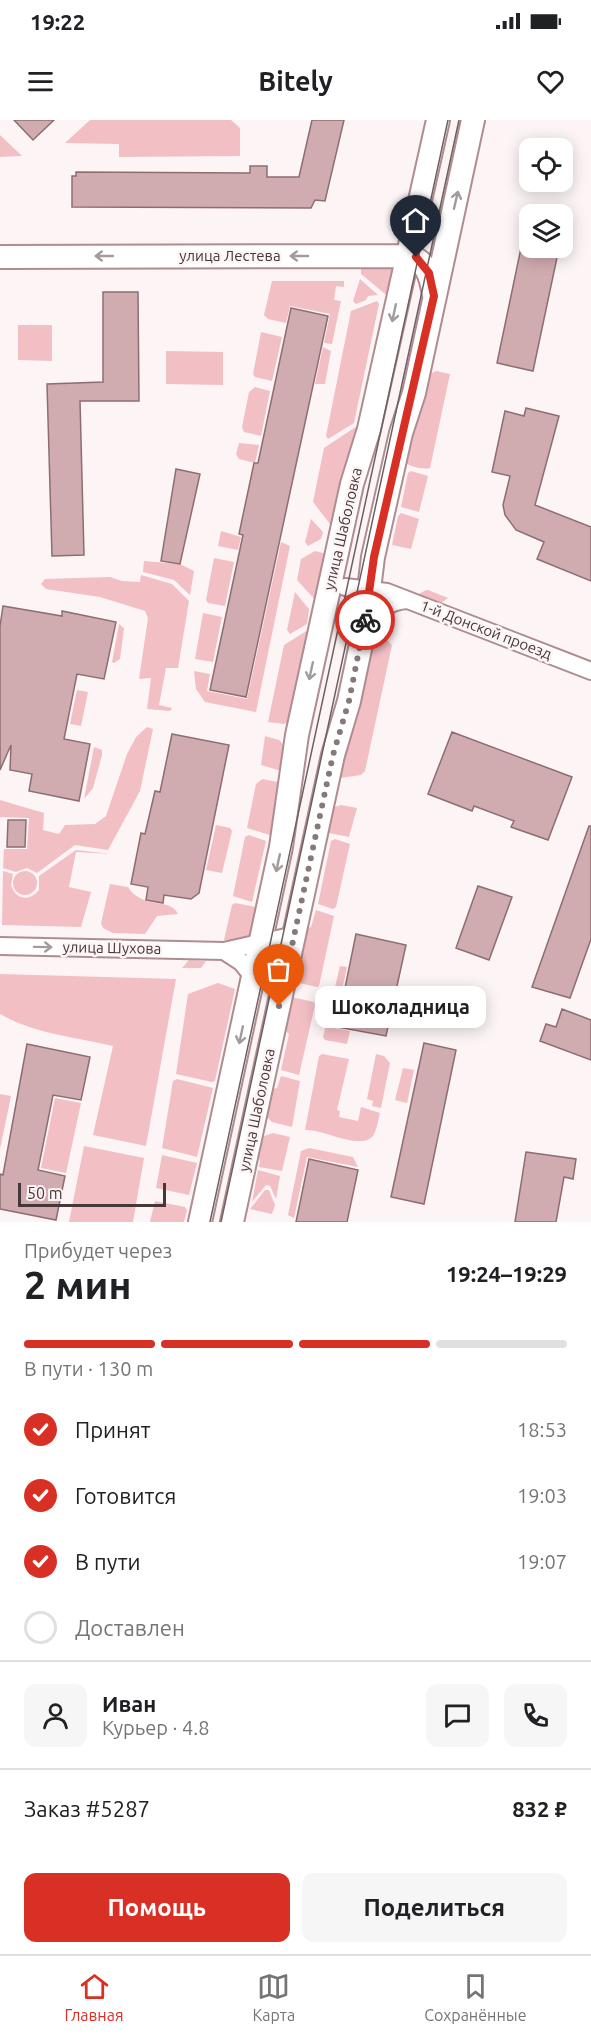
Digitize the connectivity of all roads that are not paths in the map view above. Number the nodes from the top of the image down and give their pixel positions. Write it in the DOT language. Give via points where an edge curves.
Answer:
graph roads {
  1 [pos="438,120"];
  2 [pos="473,120"];
  3 [pos="406,256"];
  4 [pos="0,257"];
  5 [pos="434,296"];
  6 [pos="336,585"];
  7 [pos="369,589"];
  8 [pos="410,600"];
  9 [pos="364,630"];
  10 [pos="591,672"];
  11 [pos="295,935"];
  12 [pos="261,943"];
  13 [pos="0,946"];
  14 [pos="225,951"];
  15 [pos="254,978"];
  16 [pos="200,1222"];
  17 [pos="232,1222"];
  1 -- 3 [label="main road, улица Шаболовка"];
  5 -- 2 [label="main road, улица Шаболовка, one-way"];
  3 -- 4 [label="main road, улица Лестева, one-way"];
  3 -- 5 [label="main road" via="416,257 424,266"];
  3 -- 6 [label="main road, улица Шаболовка, one-way" via="369,429 352,484"];
  5 -- 7 [label="main road, улица Шаболовка" via="414,393 400,433"];
  6 -- 7 [label="street, 1-й Донской проезд"];
  6 -- 12 [label="main road, улица Шаболовка, one-way" via="297,735 282,847"];
  7 -- 8 [label="street, 1-й Донской проезд"];
  7 -- 9 [label="main road, улица Шаболовка"];
  8 -- 9 [label="street" via="380,609"];
  8 -- 10 [label="street, 1-й Донской проезд"];
  9 -- 11 [label="main road, улица Шаболовка" via="330,765"];
  11 -- 12 [label="street, улица Шухова"];
  11 -- 17 [label="main road, улица Шаболовка"];
  12 -- 14 [label="street, улица Шухова"];
  12 -- 15 [label="main road, улица Шаболовка"];
  13 -- 14 [label="street, улица Шухова, one-way"];
  14 -- 15 [label="street"];
  15 -- 16 [label="main road, улица Шаболовка, one-way"];
}
